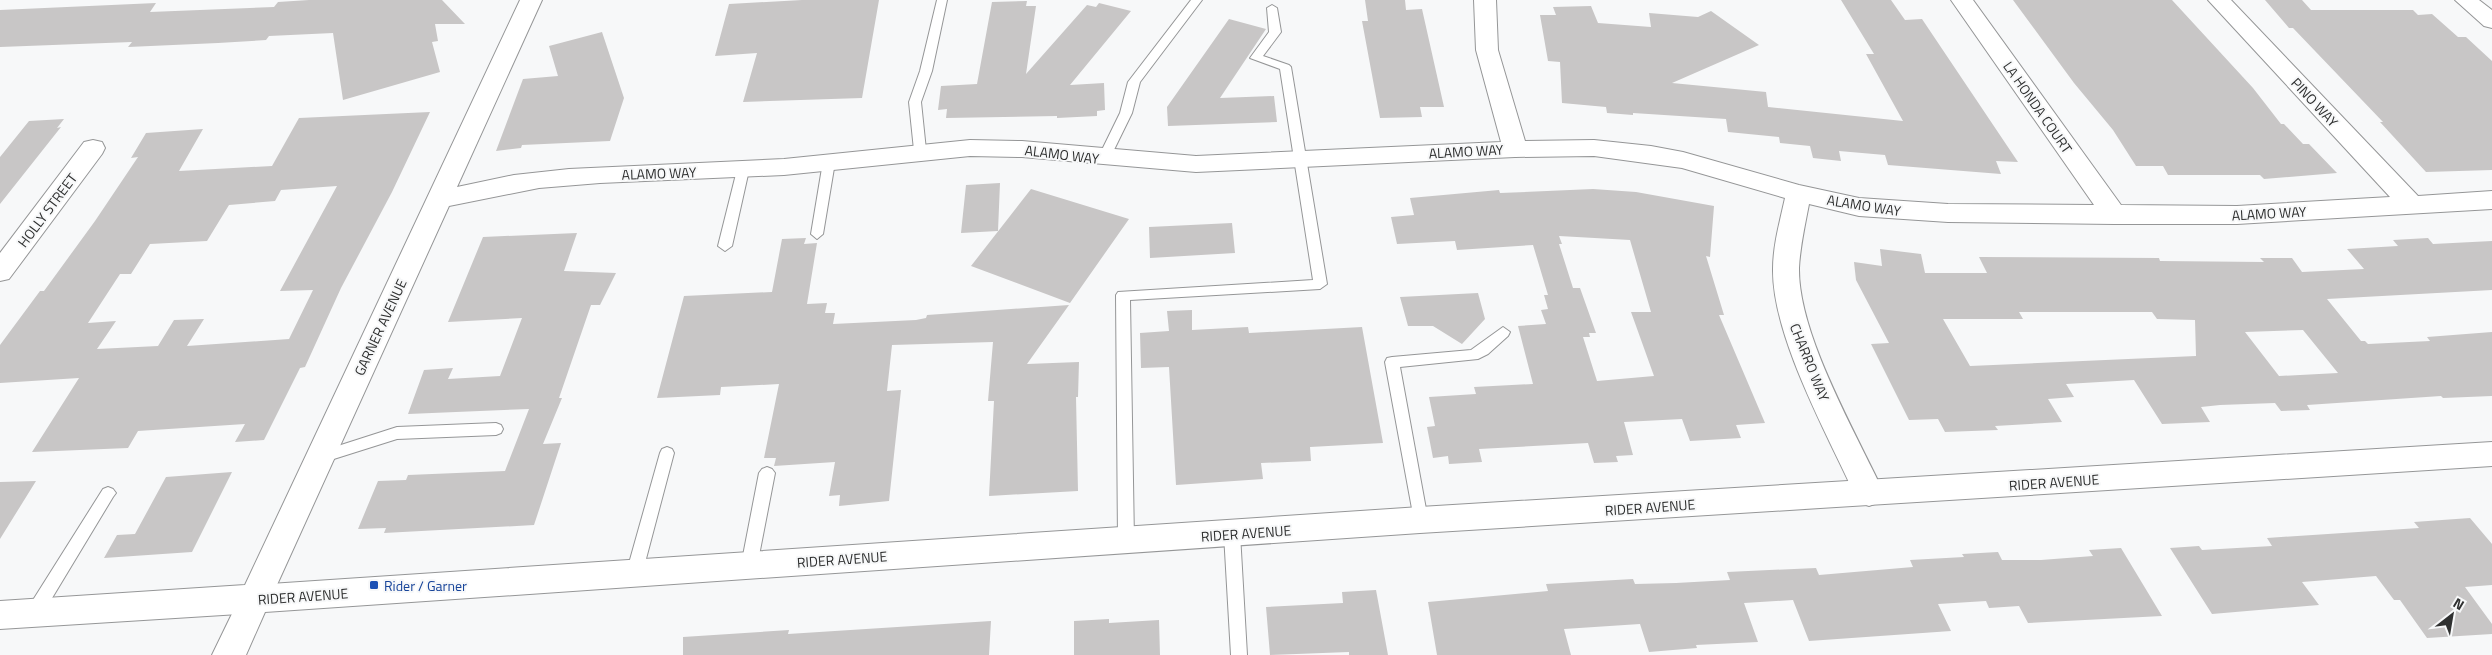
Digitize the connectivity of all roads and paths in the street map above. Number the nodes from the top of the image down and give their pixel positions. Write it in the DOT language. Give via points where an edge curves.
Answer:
graph roads {
  1 [pos="531,0"];
  2 [pos="942,0"];
  3 [pos="1197,0"];
  4 [pos="1485,0"];
  5 [pos="1962,0"];
  6 [pos="2219,0"];
  7 [pos="2466,0"];
  8 [pos="1272,8"];
  9 [pos="2492,21"];
  10 [pos="93,148"];
  11 [pos="1515,149"];
  12 [pos="920,150"];
  13 [pos="1104,158"];
  14 [pos="1300,160"];
  15 [pos="829,162"];
  16 [pos="743,170"];
  17 [pos="1799,193"];
  18 [pos="438,200"];
  19 [pos="2492,200"];
  20 [pos="2411,204"];
  21 [pos="2114,215"];
  22 [pos="817,234"];
  23 [pos="725,246"];
  24 [pos="0,272"];
  25 [pos="1503,332"];
  26 [pos="496,429"];
  27 [pos="667,453"];
  28 [pos="2492,454"];
  29 [pos="320,458"];
  30 [pos="767,473"];
  31 [pos="108,493"];
  32 [pos="1869,493"];
  33 [pos="1420,520"];
  34 [pos="1232,534"];
  35 [pos="1126,541"];
  36 [pos="749,566"];
  37 [pos="634,574"];
  38 [pos="255,599"];
  39 [pos="34,613"];
  40 [pos="0,616"];
  41 [pos="229,655"];
  42 [pos="1239,655"];
  1 -- 18 [label="street, GARNER AVENUE"];
  2 -- 12 [label="lane" via="926,71 915,102"];
  3 -- 13 [label="lane" via="1134,82 1126,113"];
  4 -- 11 [label="street" via="1488,50"];
  5 -- 21 [label="street, LA HONDA COURT"];
  6 -- 20 [label="street, PINO WAY"];
  7 -- 9 [label="street"];
  8 -- 14 [label="lane" via="1275,32 1256,58 1285,67"];
  10 -- 24 [label="street, HOLLY STREET"];
  11 -- 14 [label="street, ALAMO WAY"];
  11 -- 17 [label="street, ALAMO WAY" via="1594,148 1651,154 1712,167"];
  12 -- 13 [label="street, ALAMO WAY" via="1008,148"];
  12 -- 15 [label="street, ALAMO WAY"];
  13 -- 14 [label="street, ALAMO WAY" via="1188,164"];
  14 -- 35 [label="lane" via="1320,284 1123,295"];
  15 -- 16 [label="street, ALAMO WAY"];
  15 -- 22 [label="lane"];
  16 -- 18 [label="street, ALAMO WAY" via="557,178"];
  16 -- 23 [label="lane"];
  17 -- 21 [label="street, ALAMO WAY" via="1859,207 1908,212"];
  17 -- 32 [label="street, CHARRO WAY" via="1786,270 1792,318"];
  18 -- 29 [label="street, GARNER AVENUE"];
  19 -- 20 [label="street, ALAMO WAY"];
  20 -- 21 [label="street, ALAMO WAY" via="2237,215"];
  25 -- 33 [label="lane" via="1473,355 1392,362"];
  26 -- 29 [label="lane" via="397,433"];
  27 -- 37 [label="lane"];
  28 -- 32 [label="street, RIDER AVENUE"];
  29 -- 38 [label="street, GARNER AVENUE"];
  30 -- 36 [label="lane"];
  31 -- 39 [label="lane"];
  32 -- 33 [label="street, RIDER AVENUE"];
  33 -- 34 [label="street, RIDER AVENUE"];
  34 -- 35 [label="street, RIDER AVENUE"];
  34 -- 42 [label="lane"];
  35 -- 36 [label="street, RIDER AVENUE"];
  36 -- 37 [label="street, RIDER AVENUE"];
  37 -- 38 [label="street, RIDER AVENUE"];
  38 -- 39 [label="street, RIDER AVENUE"];
  38 -- 41 [label="street, GARNER AVENUE"];
  39 -- 40 [label="street, RIDER AVENUE"];
}
